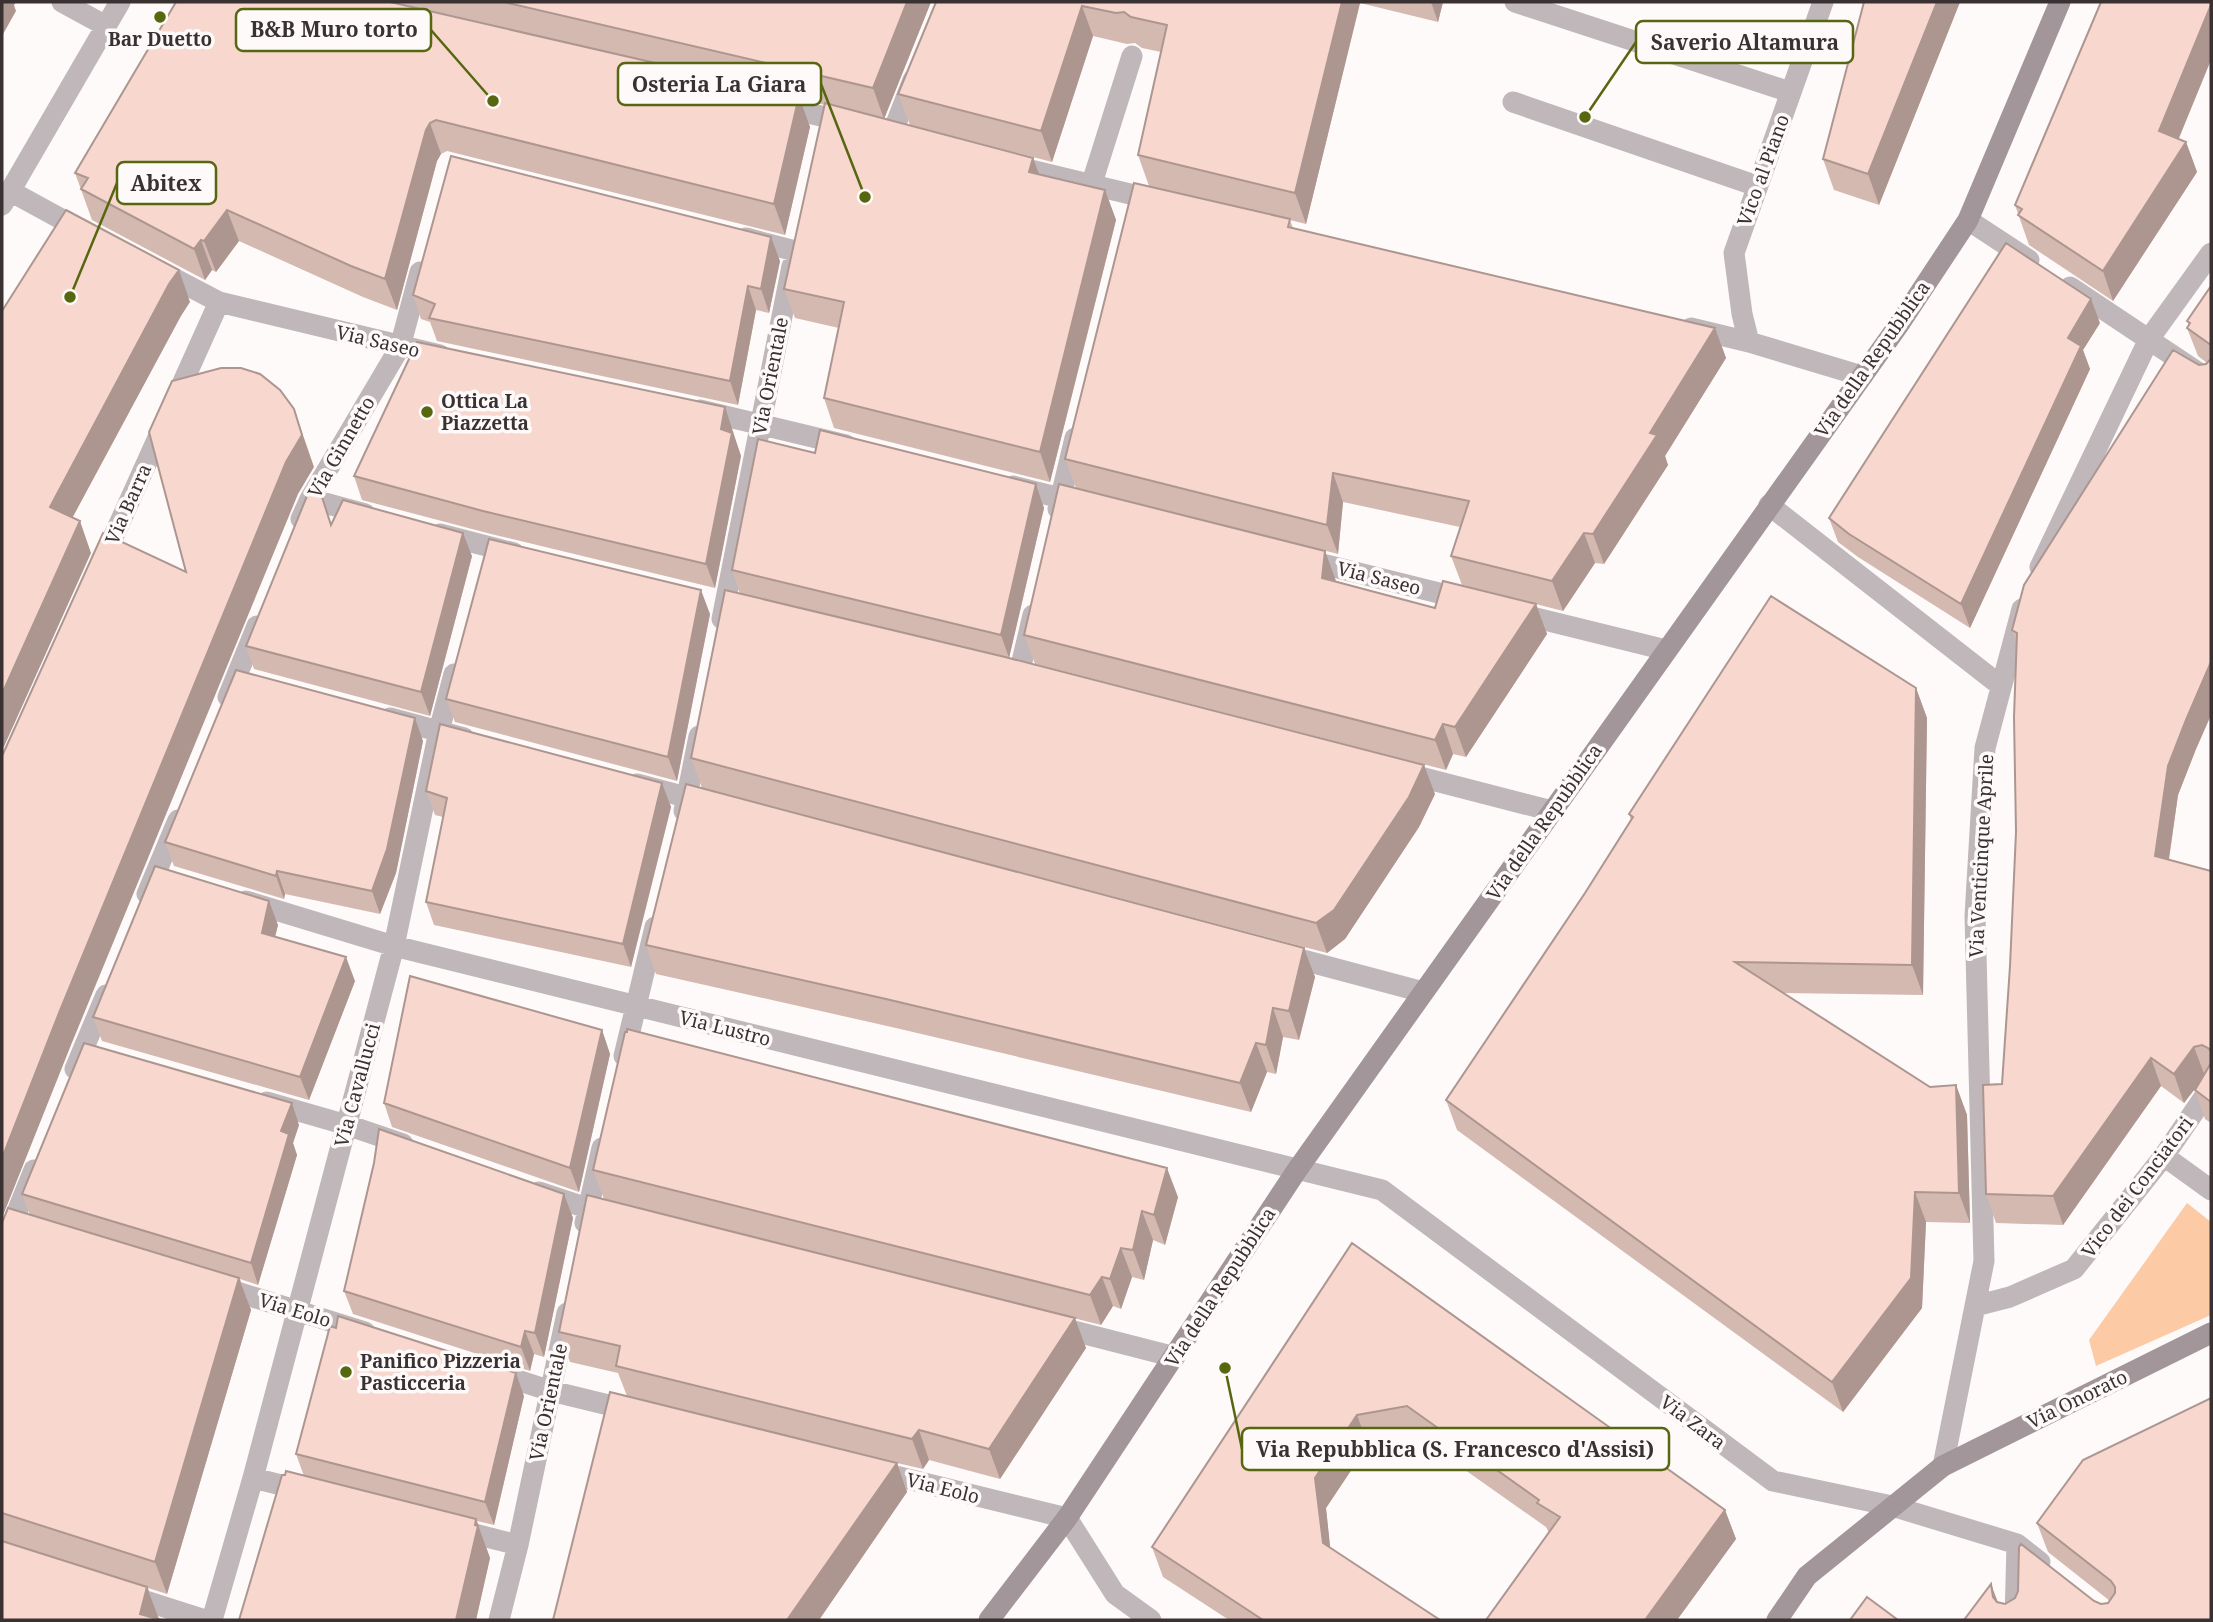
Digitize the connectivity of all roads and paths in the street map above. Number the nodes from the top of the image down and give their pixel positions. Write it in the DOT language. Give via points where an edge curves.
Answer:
graph roads {
  1 [pos="62,2"];
  2 [pos="120,2"];
  3 [pos="1515,2"];
  4 [pos="1823,2"];
  5 [pos="2060,2"];
  6 [pos="106,26"];
  7 [pos="1132,57"];
  8 [pos="921,62"];
  9 [pos="1790,92"];
  10 [pos="760,102"];
  11 [pos="1513,102"];
  12 [pos="998,162"];
  13 [pos="1091,186"];
  14 [pos="1758,186"];
  15 [pos="6,198"];
  16 [pos="1176,205"];
  17 [pos="1968,220"];
  18 [pos="729,234"];
  19 [pos="106,243"];
  20 [pos="2211,253"];
  21 [pos="425,255"];
  22 [pos="142,261"];
  23 [pos="219,302"];
  24 [pos="1669,323"];
  25 [pos="2149,339"];
  26 [pos="1749,342"];
  27 [pos="400,347"];
  28 [pos="453,358"];
  29 [pos="1861,376"];
  30 [pos="2211,381"];
  31 [pos="681,406"];
  32 [pos="1080,419"];
  33 [pos="761,423"];
  34 [pos="862,449"];
  35 [pos="993,481"];
  36 [pos="1060,498"];
  37 [pos="310,499"];
  38 [pos="1769,505"];
  39 [pos="1101,508"];
  40 [pos="386,519"];
  41 [pos="1054,525"];
  42 [pos="425,530"];
  43 [pos="294,537"];
  44 [pos="1289,555"];
  45 [pos="528,556"];
  46 [pos="93,580"];
  47 [pos="1038,593"];
  48 [pos="262,614"];
  49 [pos="718,643"];
  50 [pos="1666,650"];
  51 [pos="460,652"];
  52 [pos="1019,674"];
  53 [pos="2001,686"];
  54 [pos="371,713"];
  55 [pos="221,714"];
  56 [pos="702,720"];
  57 [pos="439,731"];
  58 [pos="478,742"];
  59 [pos="1379,766"];
  60 [pos="622,780"];
  61 [pos="687,797"];
  62 [pos="186,800"];
  63 [pos="714,804"];
  64 [pos="1552,811"];
  65 [pos="678,836"];
  66 [pos="222,894"];
  67 [pos="661,901"];
  68 [pos="140,911"];
  69 [pos="394,946"];
  70 [pos="1263,950"];
  71 [pos="114,974"];
  72 [pos="1423,992"];
  73 [pos="635,1006"];
  74 [pos="620,1073"];
  75 [pos="68,1086"];
  76 [pos="2211,1087"];
  77 [pos="242,1094"];
  78 [pos="347,1125"];
  79 [pos="607,1128"];
  80 [pos="43,1149"];
  81 [pos="423,1152"];
  82 [pos="2164,1156"];
  83 [pos="1297,1170"];
  84 [pos="525,1187"];
  85 [pos="2211,1190"];
  86 [pos="588,1209"];
  87 [pos="628,1219"];
  88 [pos="12,1224"];
  89 [pos="38,1232"];
  90 [pos="580,1248"];
  91 [pos="2,1249"];
  92 [pos="193,1279"];
  93 [pos="572,1287"];
  94 [pos="1975,1306"];
  95 [pos="296,1310"];
  96 [pos="1028,1320"];
  97 [pos="2211,1333"];
  98 [pos="385,1338"];
  99 [pos="1175,1357"];
  100 [pos="474,1366"];
  101 [pos="551,1391"];
  102 [pos="657,1417"];
  103 [pos="855,1466"];
  104 [pos="1943,1466"];
  105 [pos="253,1478"];
  106 [pos="319,1495"];
  107 [pos="1892,1506"];
  108 [pos="1067,1518"];
  109 [pos="438,1525"];
  110 [pos="2017,1544"];
  111 [pos="517,1545"];
  112 [pos="2060,1578"];
  113 [pos="104,1588"];
  114 [pos="205,1620"];
  115 [pos="212,1620"];
  116 [pos="499,1620"];
  117 [pos="989,1620"];
  118 [pos="1151,1620"];
  119 [pos="1777,1620"];
  120 [pos="2015,1620"];
  1 -- 6 [label="street"];
  2 -- 6 [label="street"];
  3 -- 9 [label="street"];
  4 -- 9 [label="street, Vico al Piano"];
  5 -- 17 [label="street, Via della Repubblica"];
  6 -- 15 [label="street"];
  7 -- 13 [label="street"];
  8 -- 10 [label="street" via="885,132 824,124"];
  9 -- 14 [label="street, Vico al Piano"];
  11 -- 14 [label="street"];
  12 -- 13 [label="street"];
  13 -- 16 [label="street" via="1134,202"];
  14 -- 26 [label="street, Vico al Piano" via="1734,253"];
  15 -- 19 [label="street"];
  17 -- 25 [label="street"];
  17 -- 29 [label="street, Via della Repubblica"];
  18 -- 33 [label="street, Via Orientale" via="796,244"];
  20 -- 25 [label="street, Via Venticinque Aprile"];
  21 -- 27 [label="street, Via Ginnetto"];
  22 -- 23 [label="street, Via Saseo"];
  23 -- 27 [label="street, Via Saseo"];
  23 -- 46 [label="street, Via Barra"];
  24 -- 26 [label="street"];
  25 -- 30 [label="street"];
  25 -- 53 [label="street, Via Venticinque Aprile" via="2029,589"];
  26 -- 29 [label="street"];
  27 -- 28 [label="street, Via Saseo"];
  27 -- 37 [label="street, Via Ginnetto"];
  29 -- 38 [label="street, Via della Repubblica"];
  31 -- 33 [label="street"];
  32 -- 36 [label="street"];
  33 -- 34 [label="street"];
  33 -- 49 [label="street, Via Orientale"];
  35 -- 36 [label="street"];
  36 -- 39 [label="street"];
  36 -- 41 [label="street"];
  37 -- 40 [label="street"];
  37 -- 43 [label="street, Via Ginnetto"];
  38 -- 50 [label="street, Via della Repubblica"];
  38 -- 53 [label="street"];
  42 -- 45 [label="street" via="487,554"];
  44 -- 50 [label="street, Via Saseo"];
  47 -- 52 [label="street"];
  48 -- 55 [label="street" via="243,679"];
  50 -- 64 [label="street, Via della Repubblica"];
  51 -- 57 [label="street, Via Cavallucci"];
  53 -- 94 [label="street, Via Venticinque Aprile" via="1985,747 1975,916 1984,1261"];
  54 -- 57 [label="street"];
  56 -- 61 [label="street"];
  57 -- 58 [label="street"];
  57 -- 69 [label="street, Via Cavallucci"];
  59 -- 64 [label="street"];
  60 -- 61 [label="street"];
  61 -- 63 [label="street"];
  61 -- 65 [label="street"];
  62 -- 68 [label="street" via="162,876"];
  64 -- 72 [label="street, Via della Repubblica"];
  66 -- 69 [label="street, Via Lustro"];
  67 -- 73 [label="street"];
  69 -- 73 [label="street, Via Lustro"];
  69 -- 78 [label="street, Via Cavallucci"];
  70 -- 72 [label="street"];
  71 -- 75 [label="street" via="90,1051"];
  72 -- 83 [label="street, Via della Repubblica"];
  73 -- 74 [label="street"];
  73 -- 83 [label="street, Via Lustro"];
  76 -- 82 [label="street, Vico dei Conciatori"];
  77 -- 78 [label="street"];
  78 -- 81 [label="street"];
  78 -- 95 [label="street, Via Cavallucci"];
  79 -- 86 [label="street"];
  80 -- 88 [label="street"];
  82 -- 85 [label="street"];
  82 -- 94 [label="street, Vico dei Conciatori" via="2074,1269 2010,1297"];
  83 -- 99 [label="street, Via della Repubblica"];
  83 -- 107 [label="street, Via Zara" via="1382,1190 1773,1481"];
  84 -- 86 [label="street"];
  86 -- 87 [label="street"];
  86 -- 90 [label="street"];
  88 -- 89 [label="street"];
  88 -- 91 [label="street"];
  92 -- 95 [label="street, Via Eolo"];
  93 -- 101 [label="street, Via Orientale"];
  94 -- 104 [label="street, Via Venticinque Aprile"];
  95 -- 98 [label="street, Via Eolo"];
  95 -- 105 [label="street, Via Cavallucci"];
  96 -- 99 [label="street"];
  97 -- 104 [label="street, Via Onorato"];
  99 -- 108 [label="street, Via della Repubblica"];
  100 -- 101 [label="street"];
  101 -- 102 [label="street"];
  101 -- 111 [label="street, Via Orientale"];
  103 -- 108 [label="street, Via Eolo"];
  104 -- 107 [label="street, Via Onorato"];
  105 -- 106 [label="street"];
  105 -- 115 [label="street, Via Cavallucci"];
  107 -- 110 [label="street, Via Zara"];
  107 -- 119 [label="street, Via Onorato" via="1807,1576"];
  108 -- 117 [label="street, Via della Repubblica"];
  108 -- 118 [label="street" via="1115,1594"];
  109 -- 111 [label="street"];
  110 -- 112 [label="street, Via Zara"];
  110 -- 120 [label="street"];
  111 -- 116 [label="street, Via Orientale"];
  113 -- 114 [label="street"];
}
